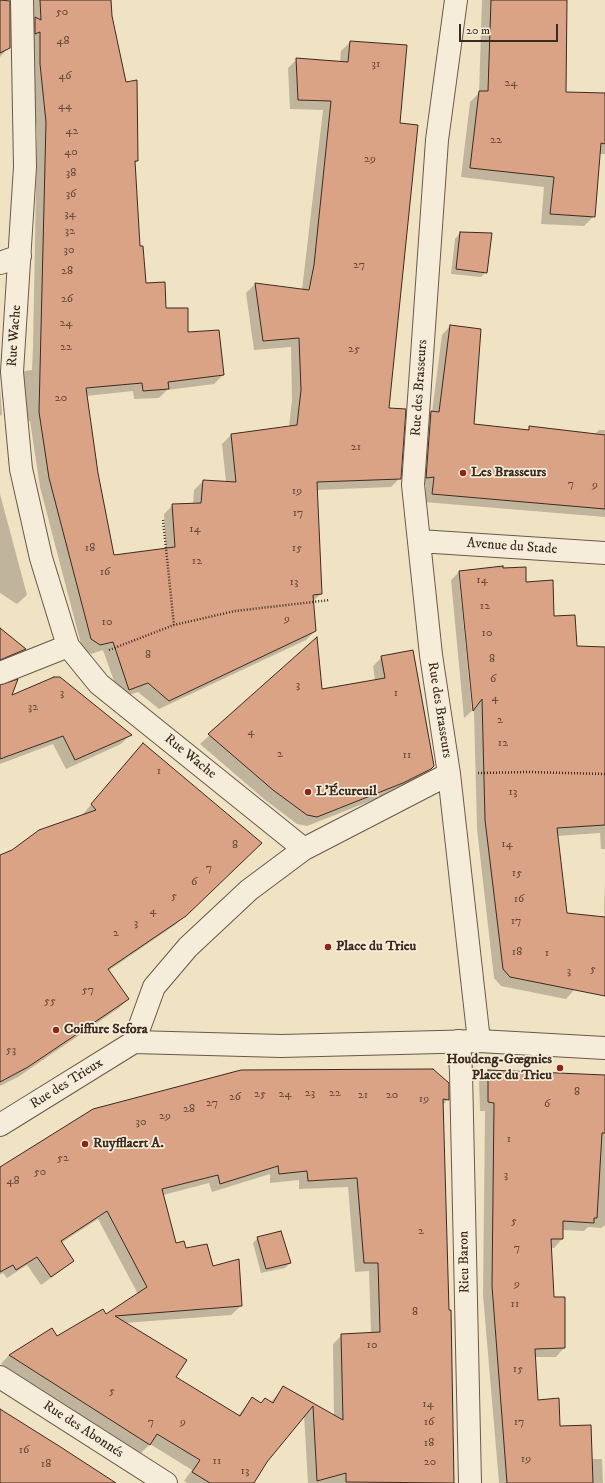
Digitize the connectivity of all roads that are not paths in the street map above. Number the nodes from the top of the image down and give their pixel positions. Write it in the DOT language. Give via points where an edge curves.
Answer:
graph roads {
  1 [pos="22,0"];
  2 [pos="456,0"];
  3 [pos="10,259"];
  4 [pos="419,541"];
  5 [pos="605,553"];
  6 [pos="74,654"];
  7 [pos="0,673"];
  8 [pos="449,774"];
  9 [pos="304,849"];
  10 [pos="469,1041"];
  11 [pos="134,1042"];
  12 [pos="605,1048"];
  13 [pos="0,1125"];
  14 [pos="0,1377"];
  15 [pos="166,1483"];
  16 [pos="470,1483"];
  1 -- 3 [label="street, Rue Wache" via="25,167"];
  2 -- 4 [label="street, Rue des Brasseurs" via="437,140 413,484"];
  3 -- 6 [label="street, Rue Wache" via="12,372 21,469 41,558"];
  4 -- 5 [label="street, Avenue du Stade"];
  4 -- 8 [label="street, Rue des Brasseurs" via="431,655"];
  6 -- 7 [label="street"];
  6 -- 9 [label="street, Rue Wache" via="99,684"];
  8 -- 9 [label="street"];
  8 -- 10 [label="street"];
  9 -- 11 [label="street" via="249,890 188,947 154,987"];
  10 -- 11 [label="street" via="281,1046"];
  10 -- 12 [label="street"];
  10 -- 16 [label="street, Rieu Baron" via="461,1072"];
  11 -- 13 [label="street, Rue des Trieux"];
  14 -- 15 [label="street, Rue des Abonnés"];
}
